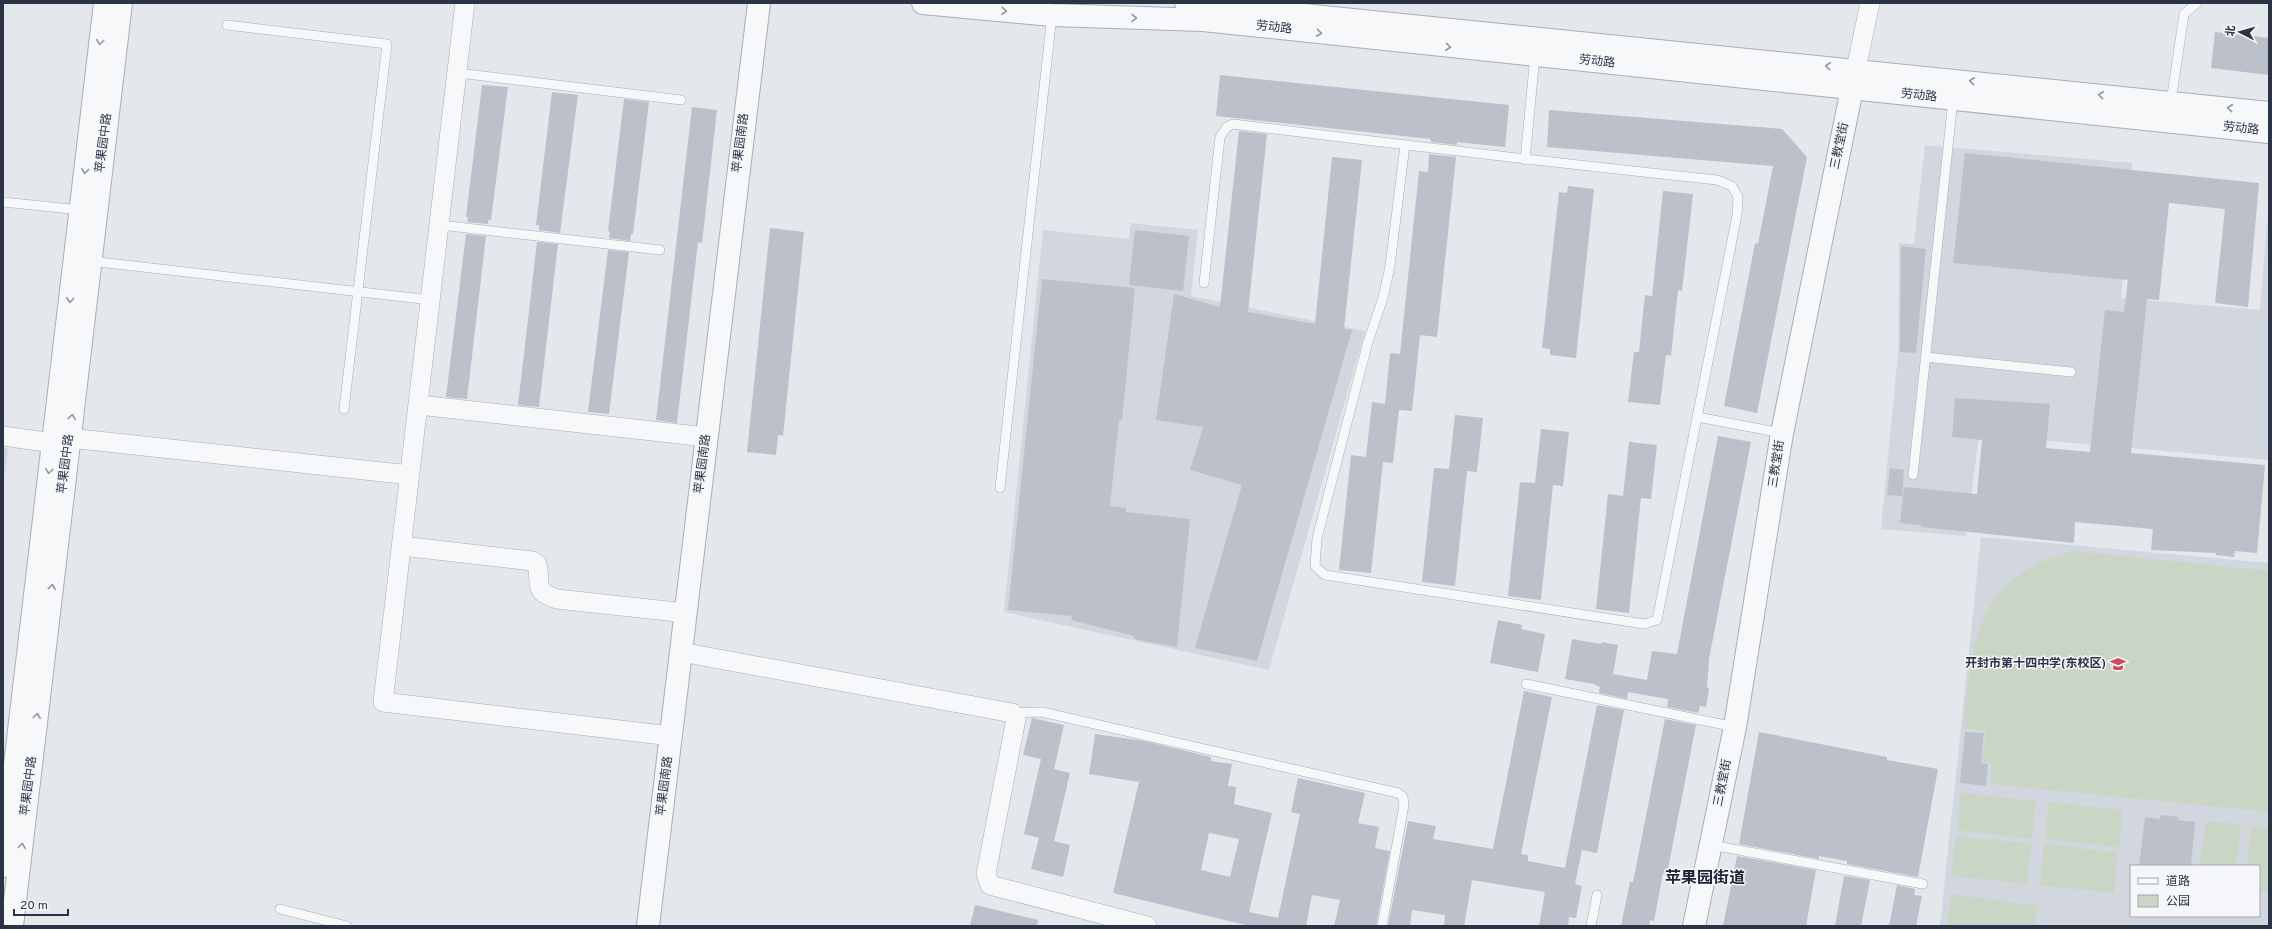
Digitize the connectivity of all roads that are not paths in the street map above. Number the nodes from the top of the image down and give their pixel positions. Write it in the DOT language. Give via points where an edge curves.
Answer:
graph roads {
  1 [pos="105,3"];
  2 [pos="121,3"];
  3 [pos="465,3"];
  4 [pos="759,3"];
  5 [pos="924,3"];
  6 [pos="1186,3"];
  7 [pos="1870,3"];
  8 [pos="2197,3"];
  9 [pos="1052,15"];
  10 [pos="227,25"];
  11 [pos="1535,56"];
  12 [pos="458,72"];
  13 [pos="1854,79"];
  14 [pos="681,100"];
  15 [pos="1953,100"];
  16 [pos="2172,102"];
  17 [pos="2269,113"];
  18 [pos="2269,132"];
  19 [pos="1405,145"];
  20 [pos="1525,160"];
  21 [pos="3,202"];
  22 [pos="88,211"];
  23 [pos="440,225"];
  24 [pos="660,250"];
  25 [pos="90,261"];
  26 [pos="1204,283"];
  27 [pos="358,292"];
  28 [pos="431,300"];
  29 [pos="1925,357"];
  30 [pos="2071,372"];
  31 [pos="419,405"];
  32 [pos="344,409"];
  33 [pos="1697,417"];
  34 [pos="1782,433"];
  35 [pos="3,436"];
  36 [pos="706,437"];
  37 [pos="64,442"];
  38 [pos="410,475"];
  39 [pos="1913,475"];
  40 [pos="1000,488"];
  41 [pos="402,546"];
  42 [pos="686,613"];
  43 [pos="681,652"];
  44 [pos="1526,684"];
  45 [pos="1012,713"];
  46 [pos="1734,726"];
  47 [pos="671,736"];
  48 [pos="1711,845"];
  49 [pos="10,873"];
  50 [pos="1923,884"];
  51 [pos="1597,895"];
  52 [pos="280,909"];
  53 [pos="12,926"];
  54 [pos="347,926"];
  55 [pos="648,926"];
  56 [pos="1147,926"];
  57 [pos="1382,926"];
  58 [pos="1591,926"];
  59 [pos="1694,926"];
  1 -- 22 [label="street, 苹果园中路, one-way"];
  2 -- 22 [label="street, 苹果园中路"];
  3 -- 12 [label="street"];
  4 -- 36 [label="street, 苹果园南路"];
  5 -- 9 [label="street, 劳动路, one-way"];
  13 -- 6 [label="street, 劳动路, one-way"];
  7 -- 13 [label="street, 三教堂街"];
  8 -- 16 [label="lane" via="2184,14"];
  9 -- 11 [label="street, 劳动路, one-way" via="1203,20"];
  9 -- 40 [label="lane"];
  10 -- 27 [label="lane" via="387,44"];
  11 -- 13 [label="street, 劳动路"];
  11 -- 20 [label="lane"];
  12 -- 14 [label="lane"];
  12 -- 23 [label="street"];
  13 -- 15 [label="street, 劳动路"];
  16 -- 13 [label="street, 劳动路, one-way"];
  13 -- 34 [label="street, 三教堂街"];
  15 -- 18 [label="street, 劳动路"];
  15 -- 29 [label="lane"];
  17 -- 16 [label="street, 劳动路, one-way"];
  19 -- 20 [label="lane"];
  19 -- 26 [label="lane" via="1233,124 1227,127 1220,137"];
  19 -- 33 [label="lane" via="1390,266 1317,538 1315,566 1326,574 1644,624 1657,620"];
  20 -- 33 [label="lane" via="1717,180 1732,186 1738,197 1737,215"];
  21 -- 22 [label="lane"];
  22 -- 25 [label="street, 苹果园中路"];
  22 -- 37 [label="street, 苹果园中路, one-way"];
  23 -- 24 [label="lane"];
  23 -- 28 [label="street"];
  25 -- 27 [label="lane"];
  37 -- 25 [label="street, 苹果园中路, one-way"];
  27 -- 28 [label="lane"];
  27 -- 32 [label="lane"];
  28 -- 31 [label="street"];
  29 -- 30 [label="lane"];
  29 -- 39 [label="lane"];
  31 -- 36 [label="street"];
  31 -- 38 [label="street"];
  33 -- 34 [label="lane"];
  34 -- 46 [label="street, 三教堂街"];
  35 -- 37 [label="street"];
  36 -- 42 [label="street, 苹果园南路"];
  37 -- 38 [label="street"];
  37 -- 49 [label="street, 苹果园中路"];
  38 -- 41 [label="street"];
  41 -- 42 [label="street" via="532,561 537,564 538,587 544,595 558,599"];
  41 -- 47 [label="street" via="383,702"];
  42 -- 43 [label="street, 苹果园南路"];
  43 -- 45 [label="street"];
  43 -- 47 [label="street, 苹果园南路"];
  44 -- 46 [label="lane"];
  45 -- 56 [label="street" via="1016,719 986,874 990,885"];
  45 -- 57 [label="lane" via="1042,712 1398,793 1403,797 1404,805"];
  46 -- 48 [label="street, 三教堂街"];
  47 -- 55 [label="street, 苹果园南路"];
  48 -- 50 [label="lane"];
  48 -- 59 [label="street, 三教堂街"];
  49 -- 53 [label="street, 苹果园中路"];
  51 -- 58 [label="lane"];
  52 -- 54 [label="lane"];
}
